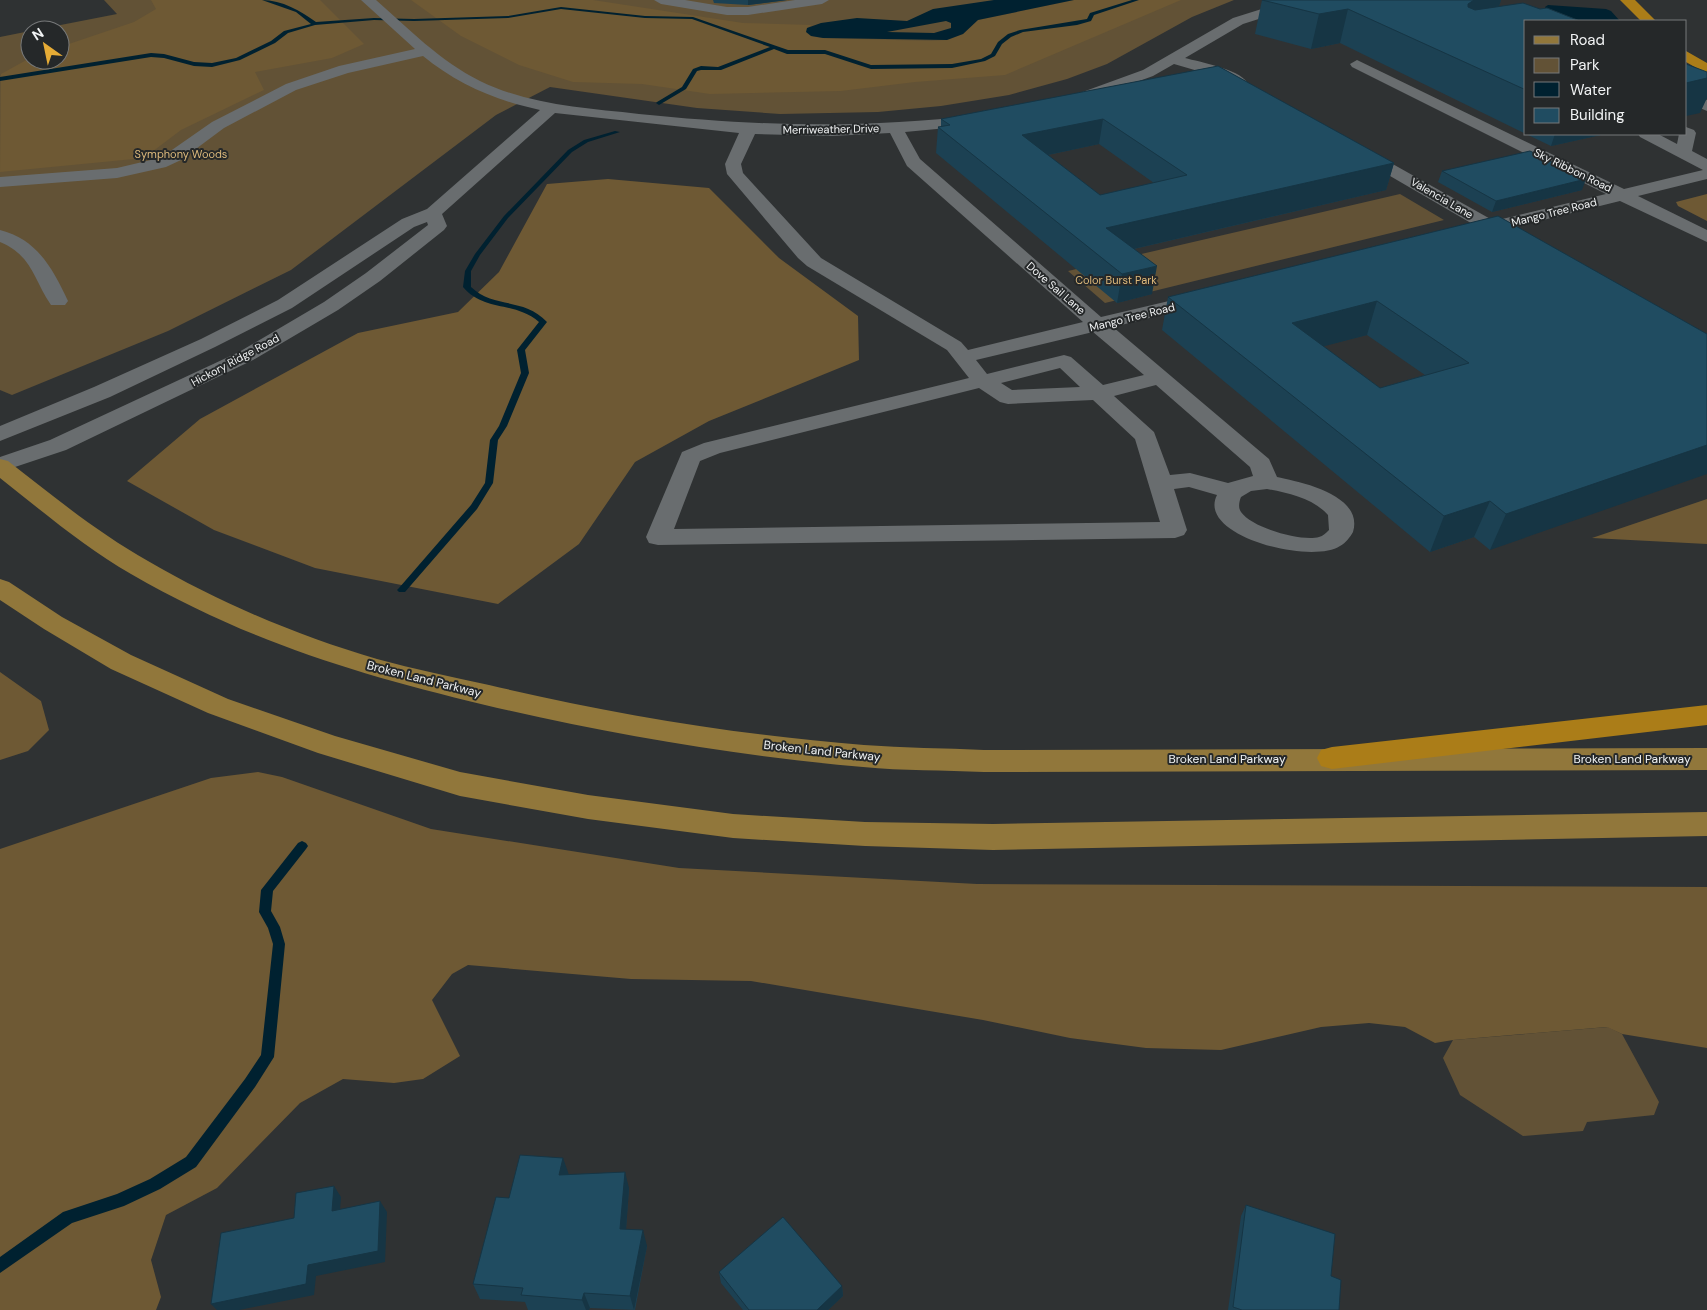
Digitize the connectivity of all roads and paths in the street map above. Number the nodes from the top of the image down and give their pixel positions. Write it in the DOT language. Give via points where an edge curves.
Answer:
graph roads {
  1 [pos="368,0"];
  2 [pos="661,0"];
  3 [pos="822,0"];
  4 [pos="1302,0"];
  5 [pos="1627,0"];
  6 [pos="1649,20"];
  7 [pos="422,47"];
  8 [pos="1687,56"];
  9 [pos="1173,59"];
  10 [pos="1357,64"];
  11 [pos="1707,70"];
  12 [pos="1415,80"];
  13 [pos="1396,83"];
  14 [pos="1256,93"];
  15 [pos="1687,96"];
  16 [pos="1070,101"];
  17 [pos="1707,106"];
  18 [pos="550,108"];
  19 [pos="991,118"];
  20 [pos="895,128"];
  21 [pos="749,129"];
  22 [pos="1687,133"];
  23 [pos="1648,135"];
  24 [pos="1347,145"];
  25 [pos="1683,154"];
  26 [pos="1707,166"];
  27 [pos="1707,174"];
  28 [pos="0,182"];
  29 [pos="1624,195"];
  30 [pos="433,213"];
  31 [pos="1492,227"];
  32 [pos="0,235"];
  33 [pos="1452,237"];
  34 [pos="1707,237"];
  35 [pos="1512,238"];
  36 [pos="1222,294"];
  37 [pos="58,301"];
  38 [pos="1098,325"];
  39 [pos="963,358"];
  40 [pos="1160,378"];
  41 [pos="982,381"];
  42 [pos="1098,393"];
  43 [pos="0,434"];
  44 [pos="0,465"];
  45 [pos="1267,482"];
  46 [pos="1160,483"];
  47 [pos="1232,492"];
  48 [pos="1,589"];
  49 [pos="1707,715"];
  50 [pos="1332,758"];
  51 [pos="1707,759"];
  52 [pos="1707,824"];
  1 -- 7 [label="street, Merriweather Drive"];
  2 -- 3 [label="street" via="727,11"];
  4 -- 9 [label="street" via="1238,20"];
  5 -- 6 [label="highway"];
  7 -- 18 [label="street, Merriweather Drive" via="455,74 477,85"];
  7 -- 28 [label="street" via="291,87 218,125 160,163 116,173"];
  8 -- 11 [label="highway"];
  9 -- 14 [label="street" via="1227,75"];
  9 -- 16 [label="street" via="1148,73"];
  10 -- 13 [label="street, Sky Ribbon Road"];
  12 -- 13 [label="street"];
  13 -- 29 [label="street, Sky Ribbon Road"];
  15 -- 17 [label="street"];
  18 -- 21 [label="street, Merriweather Drive"];
  18 -- 30 [label="street"];
  19 -- 20 [label="street, Merriweather Drive"];
  20 -- 21 [label="street, Merriweather Drive" via="829,131"];
  20 -- 38 [label="street, Dove Sail Lane" via="913,162"];
  21 -- 39 [label="street" via="733,164 735,174 805,254 938,335 954,346"];
  22 -- 25 [label="street"];
  23 -- 25 [label="street"];
  24 -- 31 [label="street, Valencia Lane"];
  25 -- 26 [label="street"];
  27 -- 29 [label="street, Mango Tree Road"];
  29 -- 31 [label="street, Mango Tree Road"];
  29 -- 34 [label="street, Sky Ribbon Road"];
  30 -- 43 [label="street" via="408,223 280,307 111,388"];
  30 -- 44 [label="street, Hickory Ridge Road" via="438,226 373,277 246,356 58,445"];
  31 -- 33 [label="street, Mango Tree Road"];
  31 -- 35 [label="street, Valencia Lane"];
  32 -- 37 [label="street" via="15,240 30,252 44,270"];
  36 -- 38 [label="street, Mango Tree Road"];
  38 -- 39 [label="street, Mango Tree Road"];
  38 -- 40 [label="street, Dove Sail Lane"];
  39 -- 41 [label="street"];
  40 -- 42 [label="street"];
  40 -- 45 [label="street, Dove Sail Lane" via="1261,464"];
  41 -- 42 [label="street" via="1008,397"];
  41 -- 42 [label="street" via="1064,361"];
  41 -- 46 [label="street" via="712,448 690,457 658,537 1175,530"];
  42 -- 46 [label="street" via="1146,437"];
  44 -- 50 [label="main road, Broken Land Parkway" via="84,533 140,568 202,600 296,642 371,667 521,703 626,725 752,744 865,756 984,761"];
  45 -- 47 [label="street" via="1241,486"];
  45 -- 47 [label="street" via="1281,484 1330,504 1338,512 1342,530 1336,538 1320,544 1297,546 1257,533 1233,518 1227,509 1227,499"];
  46 -- 47 [label="street" via="1190,480"];
  48 -- 52 [label="main road" via="120,662 218,706 328,745 460,784 588,807 733,826 865,834 983,836"];
  49 -- 50 [label="highway"];
  50 -- 51 [label="main road, Broken Land Parkway"];
}
